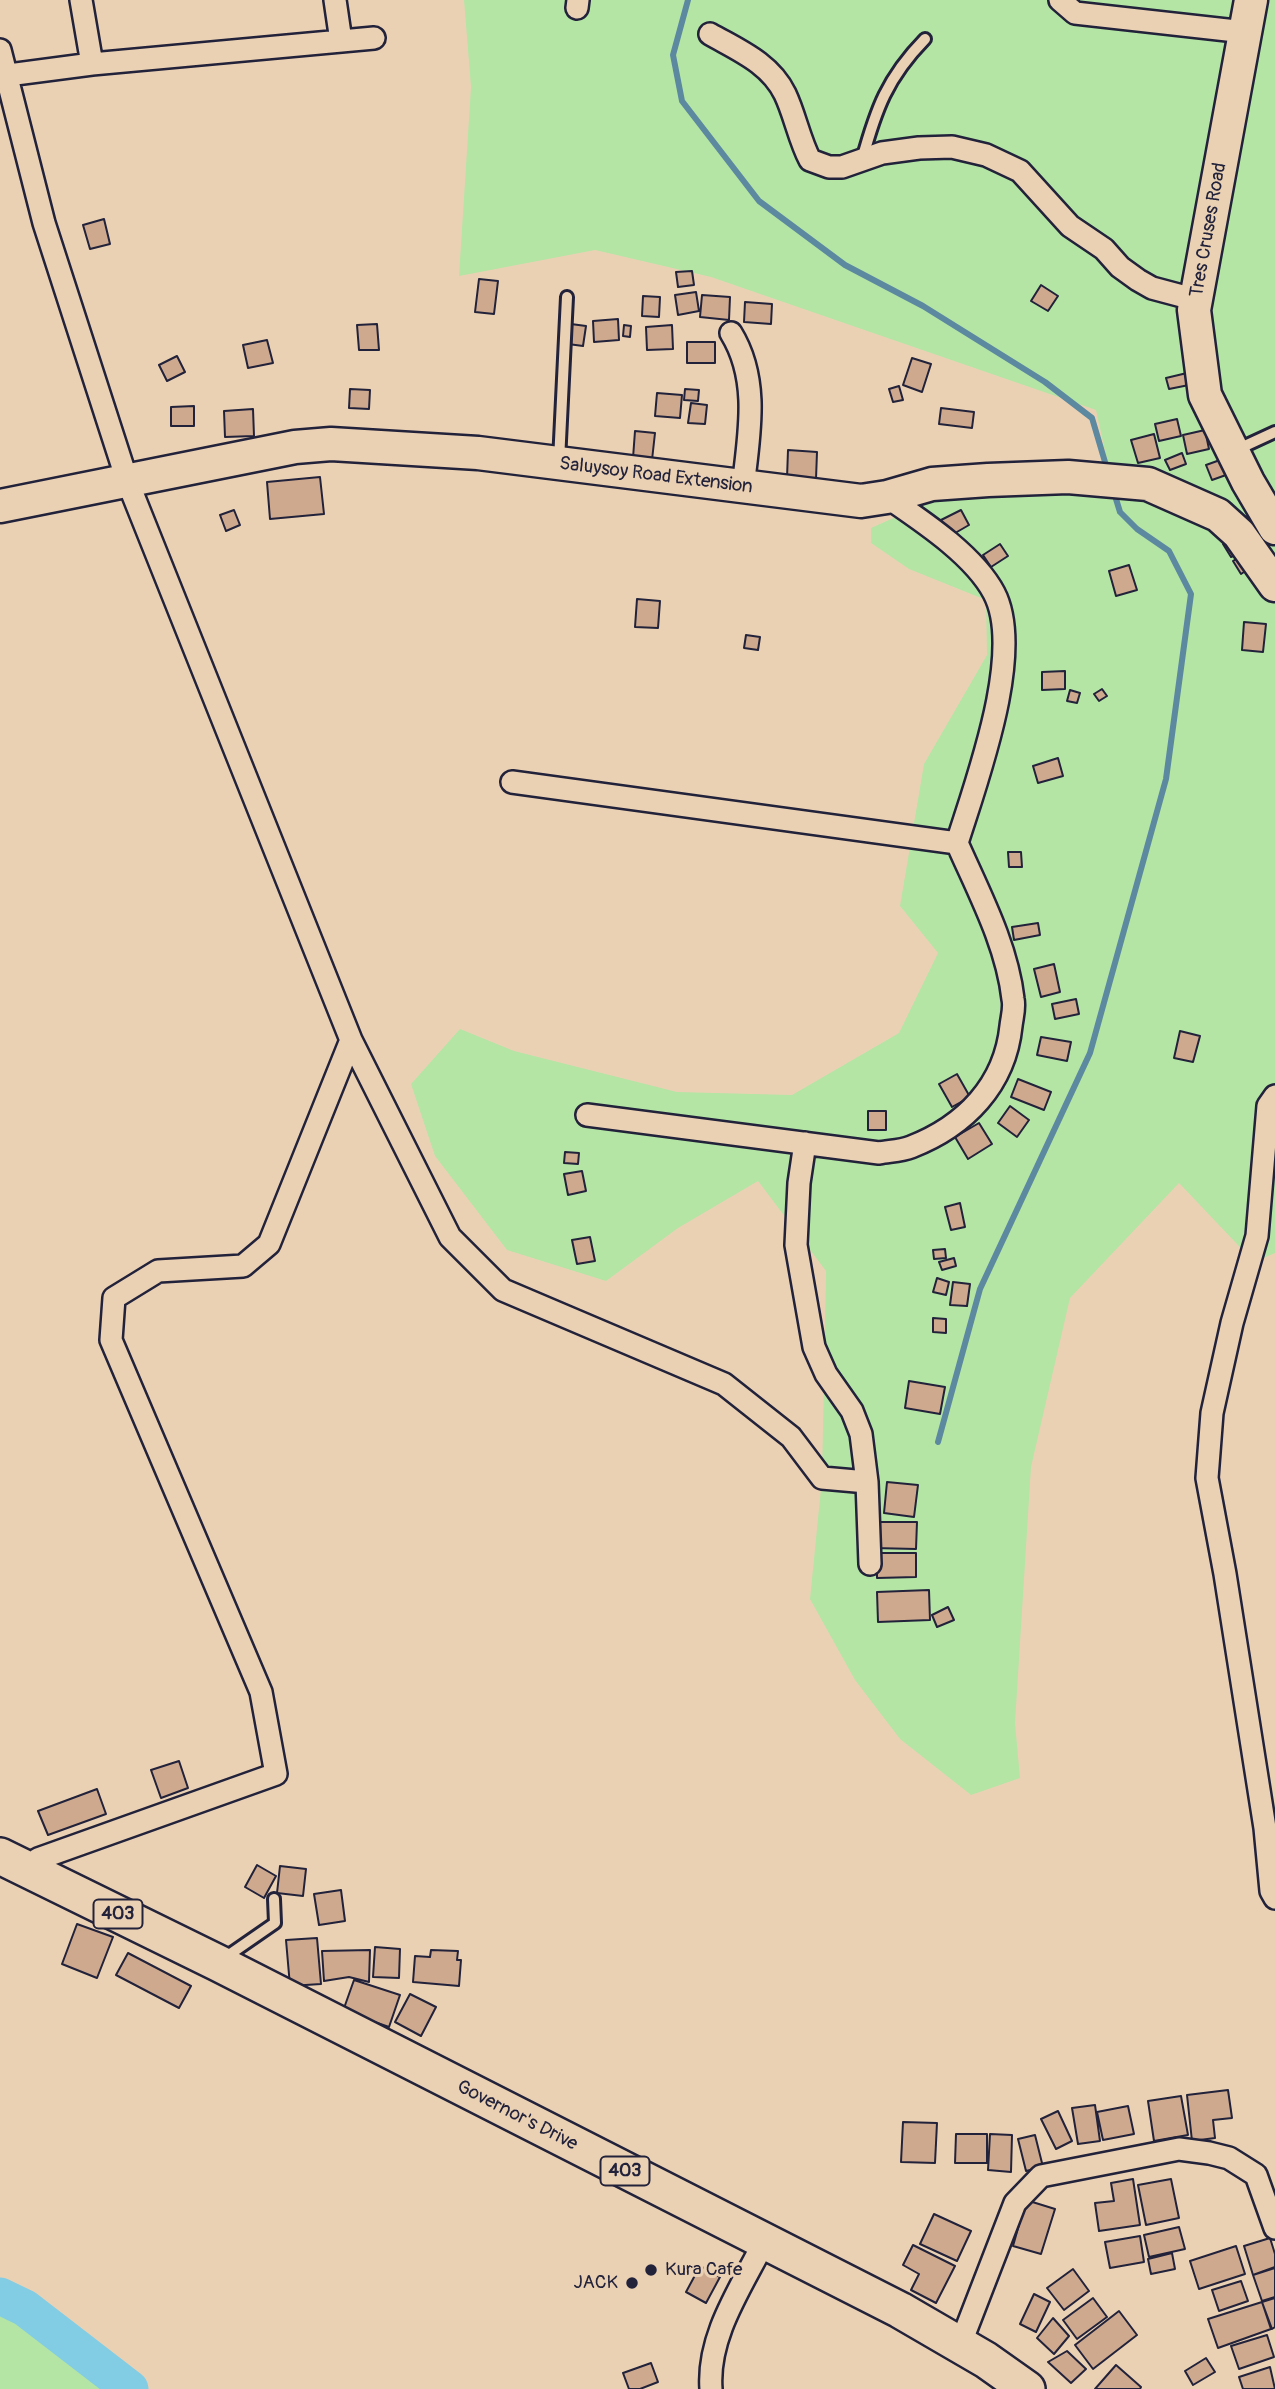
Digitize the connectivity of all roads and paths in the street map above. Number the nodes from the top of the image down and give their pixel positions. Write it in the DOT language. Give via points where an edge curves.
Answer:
graph roads {
  1 [pos="81,0"];
  2 [pos="335,0"];
  3 [pos="1060,0"];
  4 [pos="1251,0"];
  5 [pos="1245,32"];
  6 [pos="710,34"];
  7 [pos="374,38"];
  8 [pos="925,39"];
  9 [pos="341,41"];
  10 [pos="0,50"];
  11 [pos="92,65"];
  12 [pos="3,75"];
  13 [pos="862,160"];
  14 [pos="567,297"];
  15 [pos="1196,300"];
  16 [pos="731,333"];
  17 [pos="1275,432"];
  18 [pos="1233,451"];
  19 [pos="559,463"];
  20 [pos="127,480"];
  21 [pos="743,487"];
  22 [pos="887,497"];
  23 [pos="0,506"];
  24 [pos="1275,528"];
  25 [pos="1275,585"];
  26 [pos="512,782"];
  27 [pos="957,843"];
  28 [pos="351,1040"];
  29 [pos="1275,1096"];
  30 [pos="587,1115"];
  31 [pos="805,1143"];
  32 [pos="867,1482"];
  33 [pos="870,1564"];
  34 [pos="15,1864"];
  35 [pos="1275,1898"];
  36 [pos="274,1899"];
  37 [pos="218,1963"];
  38 [pos="1275,2228"];
  39 [pos="764,2242"];
  40 [pos="960,2345"];
  41 [pos="711,2389"];
  42 [pos="1027,2389"];
  1 -- 11 [label="street"];
  2 -- 9 [label="street"];
  3 -- 5 [label="street" via="1075,13"];
  4 -- 5 [label="main road, Tres Cruses Road"];
  5 -- 15 [label="main road, Tres Cruses Road"];
  6 -- 13 [label="street" via="757,61 774,77 810,160 842,167"];
  7 -- 9 [label="street"];
  8 -- 13 [label="lane" via="905,59 876,110"];
  9 -- 11 [label="street"];
  10 -- 12 [label="street"];
  11 -- 12 [label="street"];
  12 -- 20 [label="street" via="44,223"];
  13 -- 15 [label="street" via="883,153 952,147 1013,166 1070,226 1104,249 1120,267 1152,288"];
  14 -- 19 [label="lane"];
  15 -- 18 [label="main road, Tres Cruses Road" via="1205,395"];
  16 -- 21 [label="street" via="742,350 749,389"];
  17 -- 18 [label="lane"];
  18 -- 24 [label="main road, Tres Cruses Road"];
  19 -- 20 [label="main road, Saluysoy Road Extension" via="331,444"];
  19 -- 21 [label="main road, Saluysoy Road Extension"];
  20 -- 23 [label="main road, Saluysoy Road Extension"];
  20 -- 28 [label="street"];
  21 -- 22 [label="main road, Saluysoy Road Extension" via="861,500"];
  22 -- 25 [label="main road, Saluysoy Road Extension" via="932,484 988,480 1068,477 1148,484 1218,515 1239,534"];
  22 -- 27 [label="street" via="969,561 994,593 1004,624 1003,662 989,738"];
  26 -- 27 [label="street"];
  27 -- 31 [label="street" via="1000,942 1014,1001 1009,1043 994,1083 972,1109 909,1148 879,1153"];
  28 -- 32 [label="street" via="450,1237 503,1290 724,1384 791,1437 822,1478"];
  28 -- 34 [label="street" via="270,1244 243,1266 158,1271 114,1298 111,1340 261,1692 276,1774"];
  29 -- 35 [label="street" via="1268,1106 1257,1236 1212,1413 1207,1478"];
  30 -- 31 [label="street"];
  31 -- 32 [label="street" via="796,1245 814,1347 862,1434"];
  32 -- 33 [label="street"];
  34 -- 37 [label="main road, Governor's Drive / 403"];
  36 -- 37 [label="lane" via="275,1923"];
  37 -- 39 [label="main road, Governor's Drive / 403"];
  38 -- 40 [label="street" via="1256,2175 1229,2158 1209,2153 1178,2149 1041,2176 1015,2203"];
  39 -- 40 [label="main road, Governor's Drive / 403"];
  39 -- 41 [label="street" via="718,2335 710,2368"];
  40 -- 42 [label="main road, Governor's Drive / 403"];
}
